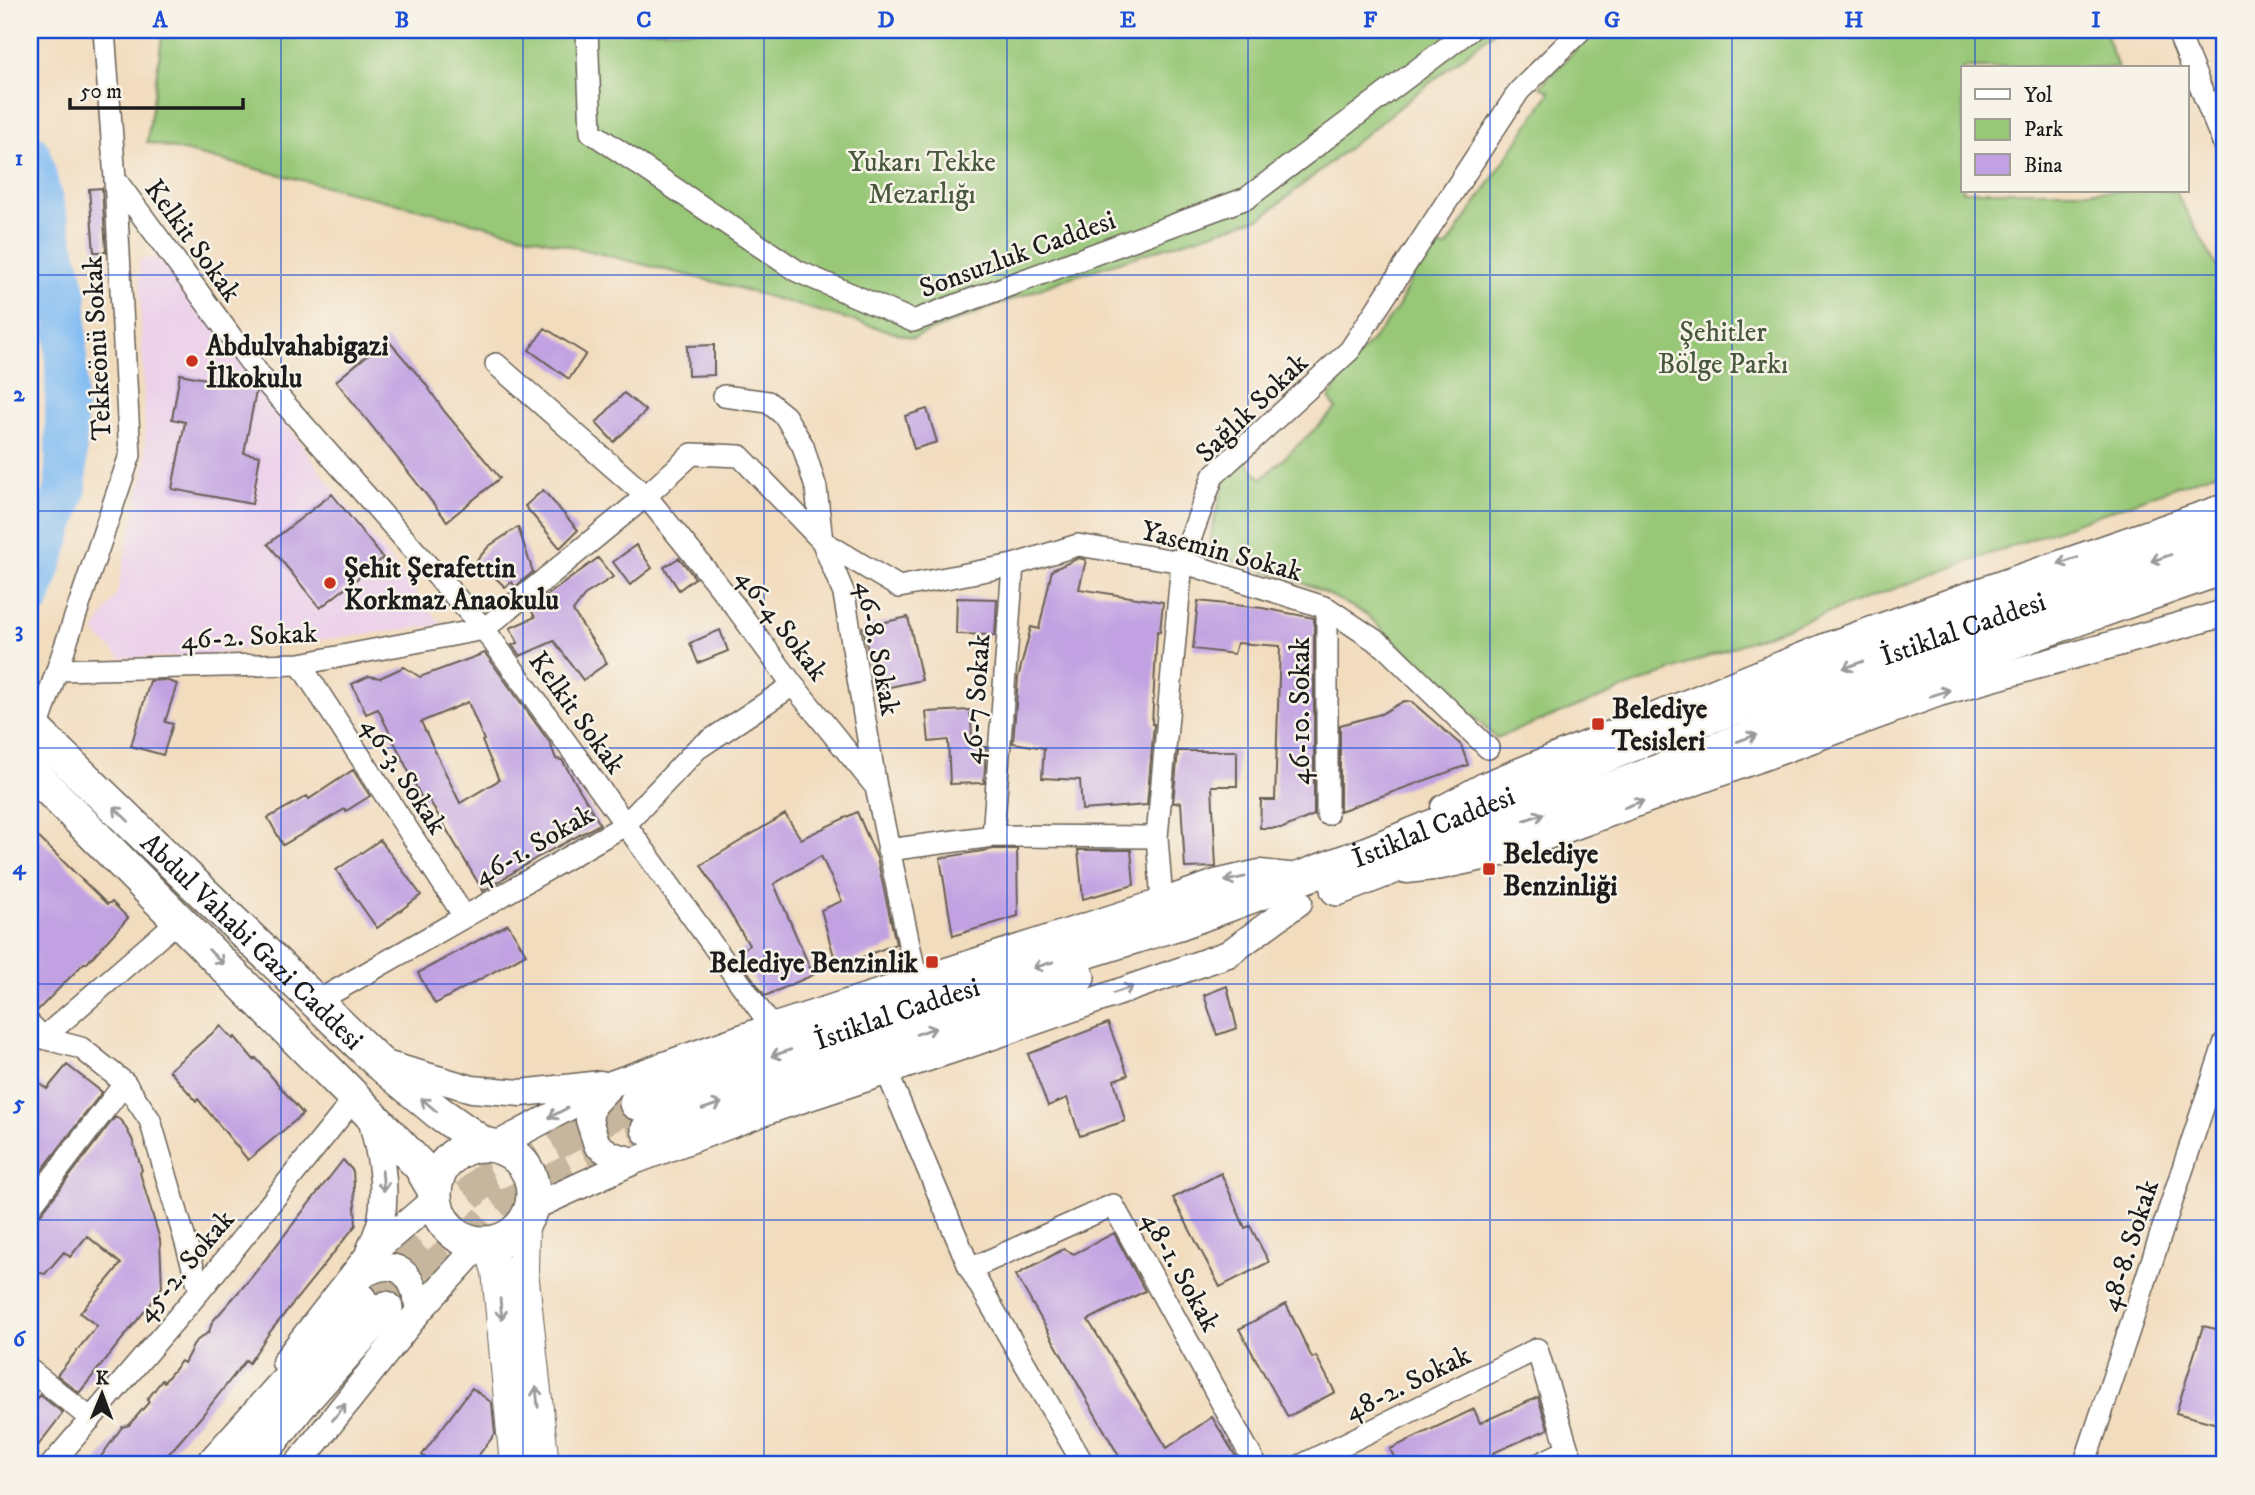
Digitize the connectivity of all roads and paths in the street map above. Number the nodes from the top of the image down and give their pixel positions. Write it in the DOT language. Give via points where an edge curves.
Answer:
graph roads {
  1 [pos="104,30"];
  2 [pos="587,30"];
  3 [pos="1470,30"];
  4 [pos="1581,30"];
  5 [pos="2177,30"];
  6 [pos="2225,148"];
  7 [pos="115,179"];
  8 [pos="496,364"];
  9 [pos="724,396"];
  10 [pos="646,496"];
  11 [pos="2225,508"];
  12 [pos="2225,536"];
  13 [pos="822,541"];
  14 [pos="1182,562"];
  15 [pos="1013,565"];
  16 [pos="2225,567"];
  17 [pos="1326,608"];
  18 [pos="2225,613"];
  19 [pos="484,629"];
  20 [pos="300,664"];
  21 [pos="57,670"];
  22 [pos="793,685"];
  23 [pos="33,728"];
  24 [pos="1488,748"];
  25 [pos="30,769"];
  26 [pos="876,787"];
  27 [pos="1327,814"];
  28 [pos="625,825"];
  29 [pos="993,836"];
  30 [pos="1157,837"];
  31 [pos="888,850"];
  32 [pos="1379,862"];
  33 [pos="1301,890"];
  34 [pos="1162,902"];
  35 [pos="464,916"];
  36 [pos="179,920"];
  37 [pos="917,982"];
  38 [pos="316,1002"];
  39 [pos="772,1027"];
  40 [pos="34,1033"];
  41 [pos="2225,1042"];
  42 [pos="378,1062"];
  43 [pos="886,1070"];
  44 [pos="125,1083"];
  45 [pos="632,1105"];
  46 [pos="363,1106"];
  47 [pos="490,1145"];
  48 [pos="634,1161"];
  49 [pos="435,1195"];
  50 [pos="30,1207"];
  51 [pos="527,1216"];
  52 [pos="485,1243"];
  53 [pos="367,1257"];
  54 [pos="970,1269"];
  55 [pos="200,1291"];
  56 [pos="377,1302"];
  57 [pos="30,1370"];
  58 [pos="91,1419"];
  59 [pos="1572,1458"];
  60 [pos="51,1465"];
  61 [pos="203,1465"];
  62 [pos="212,1465"];
  63 [pos="252,1465"];
  64 [pos="297,1465"];
  65 [pos="515,1465"];
  66 [pos="544,1465"];
  67 [pos="1084,1465"];
  68 [pos="1256,1465"];
  69 [pos="1302,1465"];
  70 [pos="1537,1465"];
  71 [pos="2084,1465"];
  1 -- 7 [label="street, Tekkeönü Sokak"];
  2 -- 3 [label="street, Sonsuzluk Caddesi" via="591,132 797,271 913,321 1247,198"];
  4 -- 14 [label="street, Sağlık Sokak" via="1519,92 1350,350 1213,476"];
  5 -- 6 [label="street"];
  7 -- 19 [label="street, Kelkit Sokak" via="261,377"];
  7 -- 21 [label="street, Tekkeönü Sokak" via="130,455"];
  8 -- 10 [label="street, 46-4 Sokak"];
  9 -- 13 [label="street" via="768,402 785,416 810,467"];
  10 -- 13 [label="street, 46-8. Sokak" via="692,454 740,456"];
  10 -- 19 [label="street, 46-2. Sokak"];
  10 -- 22 [label="street, 46-4 Sokak"];
  11 -- 32 [label="street, one-way" via="1827,646 1486,785 1399,833"];
  12 -- 32 [label="main road, İstiklal Caddesi, one-way" via="1646,739"];
  13 -- 15 [label="street, Yasemin Sokak" via="899,587"];
  13 -- 26 [label="street, 46-8. Sokak" via="844,594"];
  14 -- 15 [label="street, Yasemin Sokak" via="1078,545"];
  14 -- 17 [label="street, Yasemin Sokak"];
  14 -- 30 [label="street, Sağlık Sokak"];
  15 -- 29 [label="street, 46-7 Sokak"];
  32 -- 16 [label="main road, İstiklal Caddesi, one-way" via="1440,849 1543,814"];
  17 -- 24 [label="street, Yasemin Sokak" via="1385,647"];
  17 -- 27 [label="street, 46-10. Sokak"];
  32 -- 18 [label="street, one-way" via="1441,866 1501,853 1939,693"];
  19 -- 20 [label="street, 46-2. Sokak"];
  19 -- 28 [label="street, Kelkit Sokak"];
  20 -- 21 [label="street, 46-2. Sokak"];
  20 -- 35 [label="street, 46-3. Sokak"];
  21 -- 23 [label="street, Tekkeönü Sokak"];
  22 -- 26 [label="street, 46-4 Sokak"];
  22 -- 28 [label="street, 46-1. Sokak" via="697,749"];
  38 -- 23 [label="main road, Abdul Vahabi Gazi Caddesi, one-way"];
  25 -- 36 [label="main road, Abdul Vahabi Gazi Caddesi"];
  26 -- 31 [label="street, 46-4 Sokak"];
  28 -- 35 [label="street, 46-1. Sokak"];
  28 -- 39 [label="street, Kelkit Sokak"];
  29 -- 30 [label="street"];
  29 -- 31 [label="street"];
  30 -- 34 [label="street, Sağlık Sokak"];
  31 -- 37 [label="street, 46-4 Sokak"];
  32 -- 33 [label="main road, İstiklal Caddesi"];
  33 -- 34 [label="street, one-way" via="1260,873"];
  43 -- 33 [label="street, one-way" via="1228,954"];
  33 -- 45 [label="main road, İstiklal Caddesi" via="1143,954"];
  34 -- 37 [label="street"];
  35 -- 38 [label="street, 46-1. Sokak"];
  36 -- 40 [label="street"];
  36 -- 46 [label="main road, Abdul Vahabi Gazi Caddesi, one-way"];
  37 -- 39 [label="street, one-way"];
  38 -- 42 [label="main road, Abdul Vahabi Gazi Caddesi"];
  39 -- 45 [label="street"];
  40 -- 44 [label="street" via="81,1048"];
  41 -- 71 [label="street, 48-8. Sokak"];
  42 -- 45 [label="street" via="472,1089"];
  47 -- 42 [label="main road, Abdul Vahabi Gazi Caddesi, one-way" via="438,1112"];
  43 -- 48 [label="street"];
  43 -- 54 [label="street"];
  44 -- 50 [label="street"];
  44 -- 55 [label="street" via="150,1120"];
  45 -- 47 [label="street, one-way"];
  45 -- 48 [label="street" via="592,1105 589,1120 597,1145"];
  46 -- 49 [label="main road, Abdul Vahabi Gazi Caddesi" via="420,1166"];
  46 -- 53 [label="street, one-way" via="381,1160 384,1194 381,1222"];
  46 -- 55 [label="street, 45-2. Sokak"];
  47 -- 49 [label="main road" via="466,1148 450,1158 440,1172"];
  47 -- 51 [label="main road" via="517,1158 528,1172 533,1190"];
  48 -- 51 [label="street"];
  49 -- 52 [label="main road" via="448,1228 463,1239"];
  49 -- 53 [label="street"];
  51 -- 52 [label="main road" via="510,1236"];
  66 -- 51 [label="main road, one-way" via="523,1271"];
  52 -- 56 [label="street"];
  52 -- 65 [label="main road, one-way" via="497,1270"];
  53 -- 56 [label="street"];
  54 -- 67 [label="street"];
  54 -- 68 [label="street, 48-1. Sokak" via="1113,1205"];
  55 -- 58 [label="street, 45-2. Sokak"];
  56 -- 61 [label="street"];
  56 -- 62 [label="main road"];
  56 -- 63 [label="main road"];
  64 -- 56 [label="street, one-way"];
  57 -- 58 [label="street"];
  58 -- 60 [label="street, 45-2. Sokak"];
  59 -- 69 [label="street, 48-2. Sokak" via="1537,1349"];
  59 -- 70 [label="street"];
}
